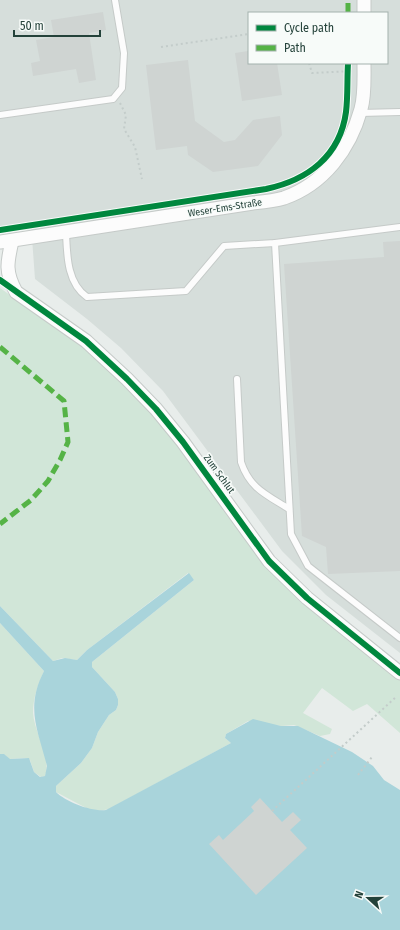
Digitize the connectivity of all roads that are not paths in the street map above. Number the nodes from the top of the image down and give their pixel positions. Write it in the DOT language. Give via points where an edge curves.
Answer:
graph roads {
  1 [pos="115,0"];
  2 [pos="364,0"];
  3 [pos="364,12"];
  4 [pos="364,67"];
  5 [pos="400,112"];
  6 [pos="360,113"];
  7 [pos="0,115"];
  8 [pos="400,227"];
  9 [pos="66,233"];
  10 [pos="6,242"];
  11 [pos="275,243"];
  12 [pos="237,378"];
  13 [pos="289,509"];
  14 [pos="400,638"];
  15 [pos="400,673"];
  1 -- 7 [label="lane" via="124,53 122,88 113,99"];
  2 -- 3 [label="street"];
  4 -- 6 [label="street, Weser-Ems-Straße"];
  5 -- 6 [label="lane"];
  6 -- 9 [label="street, Weser-Ems-Straße" via="351,137 335,163 311,184 283,198"];
  8 -- 11 [label="lane"];
  9 -- 10 [label="street, Weser-Ems-Straße"];
  9 -- 11 [label="lane" via="70,272 80,292 87,297 186,291 224,246"];
  10 -- 15 [label="street, Zum Schlut" via="7,268 16,292 86,341 127,379 183,442 269,561 307,598"];
  11 -- 13 [label="lane"];
  12 -- 13 [label="lane" via="241,462 245,474 256,488"];
  13 -- 14 [label="lane" via="291,534 308,566"];
}
